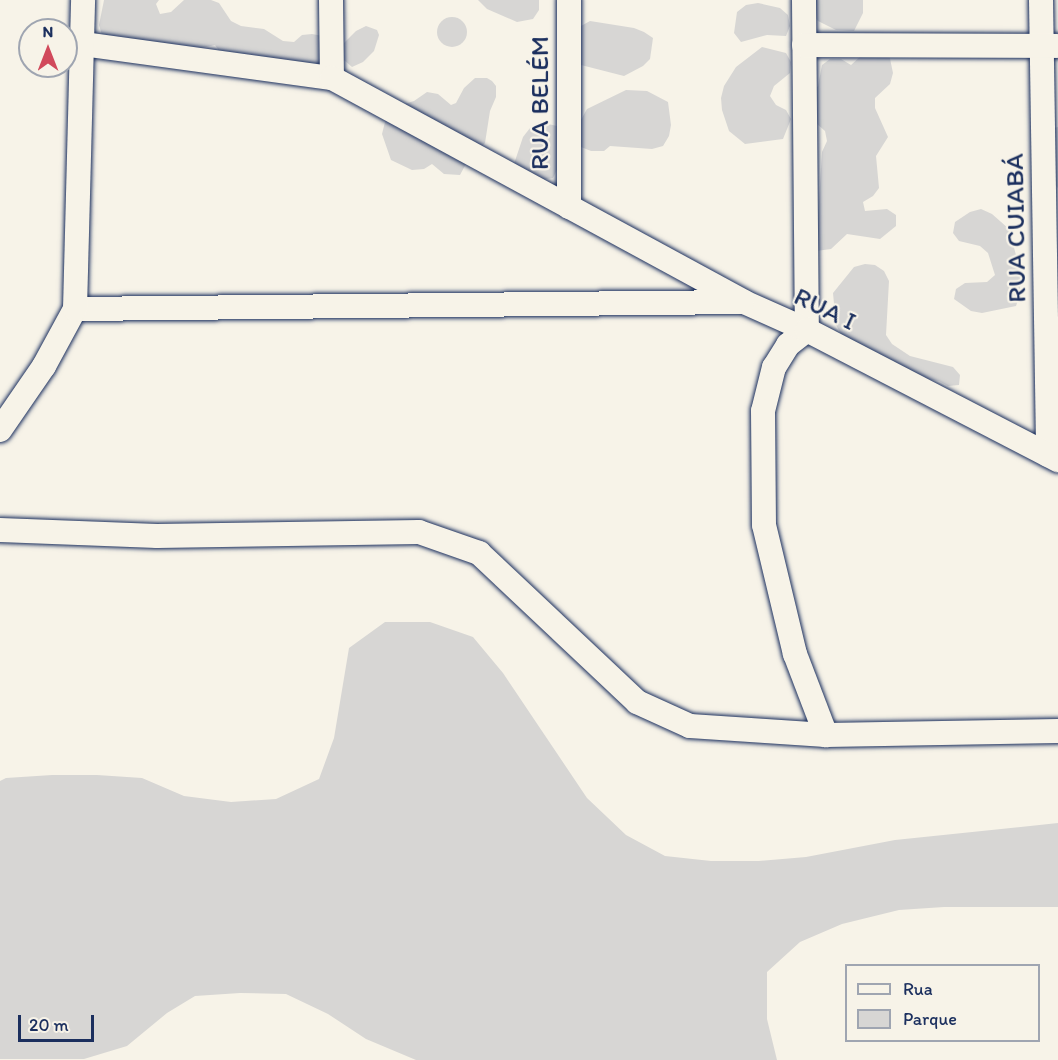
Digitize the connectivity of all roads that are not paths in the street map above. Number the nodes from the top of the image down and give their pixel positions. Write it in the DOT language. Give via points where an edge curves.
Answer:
graph roads {
  1 [pos="83,0"];
  2 [pos="331,0"];
  3 [pos="569,0"];
  4 [pos="804,0"];
  5 [pos="1041,0"];
  6 [pos="83,44"];
  7 [pos="804,45"];
  8 [pos="1050,46"];
  9 [pos="332,78"];
  10 [pos="569,207"];
  11 [pos="744,302"];
  12 [pos="75,309"];
  13 [pos="807,330"];
  14 [pos="0,430"];
  15 [pos="1053,458"];
  16 [pos="0,530"];
  17 [pos="1058,731"];
  18 [pos="826,735"];
  1 -- 6 [label="street"];
  2 -- 9 [label="street"];
  3 -- 10 [label="street, RUA BELÉM"];
  4 -- 7 [label="street"];
  5 -- 8 [label="street, RUA CUIABÁ"];
  6 -- 9 [label="street"];
  6 -- 12 [label="street"];
  7 -- 8 [label="street"];
  7 -- 13 [label="street"];
  8 -- 15 [label="street, RUA CUIABÁ"];
  9 -- 10 [label="street, RUA I"];
  10 -- 11 [label="street, RUA I"];
  11 -- 12 [label="street"];
  11 -- 13 [label="street, RUA I"];
  12 -- 14 [label="street" via="44,366"];
  13 -- 15 [label="street, RUA I"];
  13 -- 18 [label="street" via="788,345 774,367 763,411 764,525 795,654"];
  16 -- 18 [label="street" via="157,537 419,532 479,553 637,702 690,726"];
  17 -- 18 [label="street"];
}
